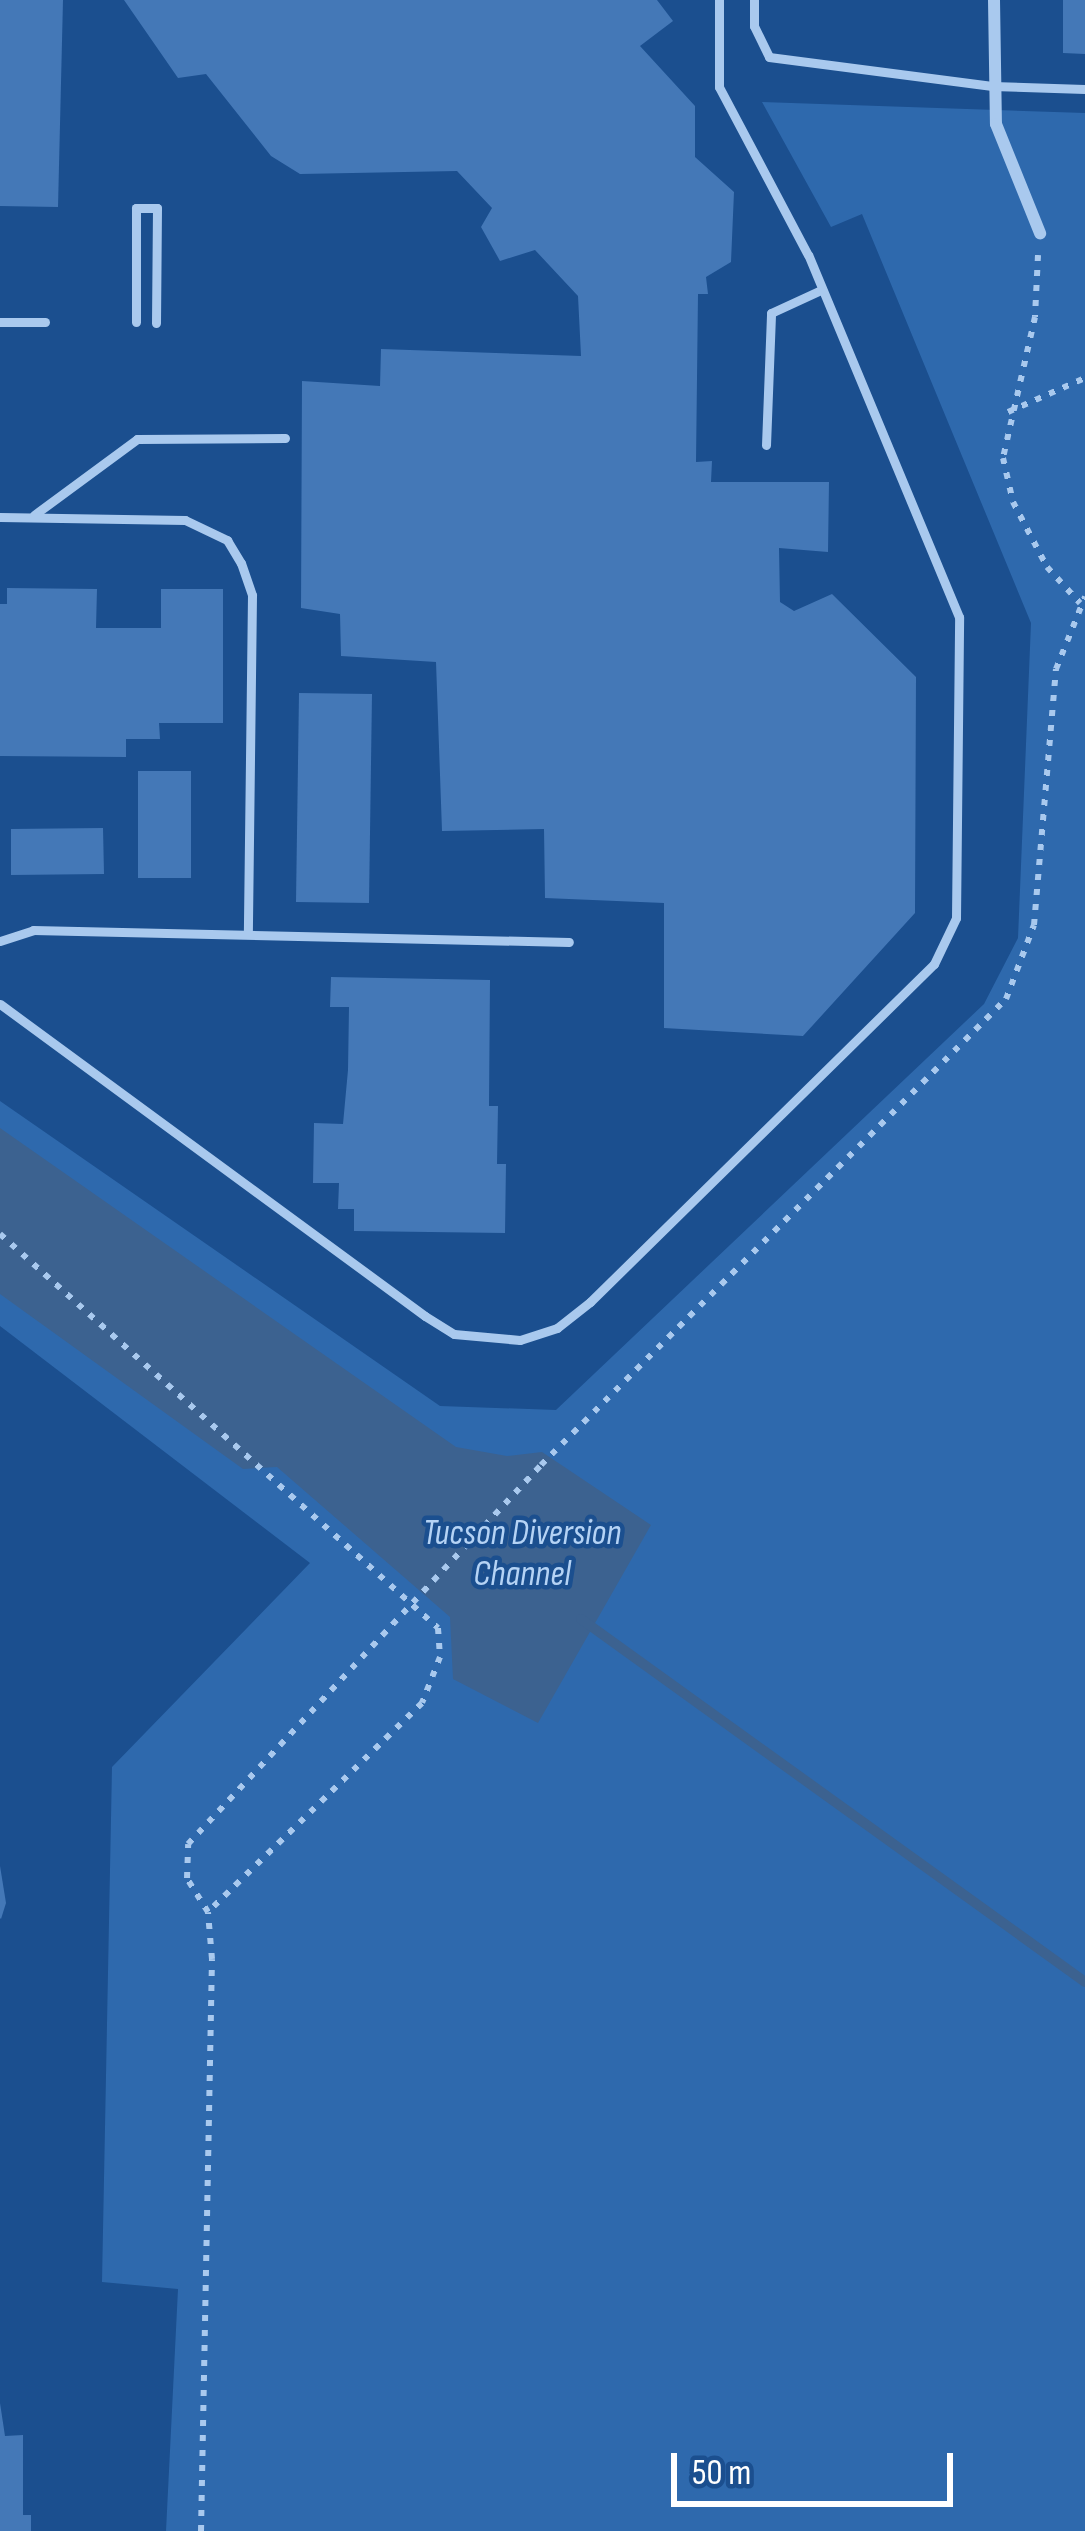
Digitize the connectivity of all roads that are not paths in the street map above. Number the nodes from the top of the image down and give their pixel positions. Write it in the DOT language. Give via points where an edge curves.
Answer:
graph roads {
  1 [pos="719,0"];
  2 [pos="754,0"];
  3 [pos="994,0"];
  4 [pos="992,86"];
  5 [pos="1085,89"];
  6 [pos="1040,233"];
  7 [pos="821,290"];
  8 [pos="0,322"];
  9 [pos="45,322"];
  10 [pos="136,322"];
  11 [pos="156,323"];
  12 [pos="285,438"];
  13 [pos="766,445"];
  14 [pos="0,517"];
  15 [pos="31,517"];
  16 [pos="248,933"];
  17 [pos="0,941"];
  18 [pos="569,942"];
  19 [pos="0,1004"];
  1 -- 7 [label="lane" via="719,87"];
  2 -- 4 [label="lane" via="754,26 769,57"];
  3 -- 4 [label="street"];
  4 -- 5 [label="lane"];
  4 -- 6 [label="street" via="1005,157"];
  7 -- 13 [label="lane" via="771,314"];
  7 -- 19 [label="lane" via="959,617 956,918 934,964 590,1302 557,1328 520,1340 454,1334"];
  8 -- 9 [label="lane"];
  10 -- 11 [label="lane" via="136,208 157,208"];
  12 -- 15 [label="lane" via="137,439"];
  14 -- 15 [label="lane"];
  15 -- 16 [label="lane" via="184,520 226,540 241,563 252,595"];
  16 -- 17 [label="lane" via="33,930"];
  16 -- 18 [label="lane"];
}
